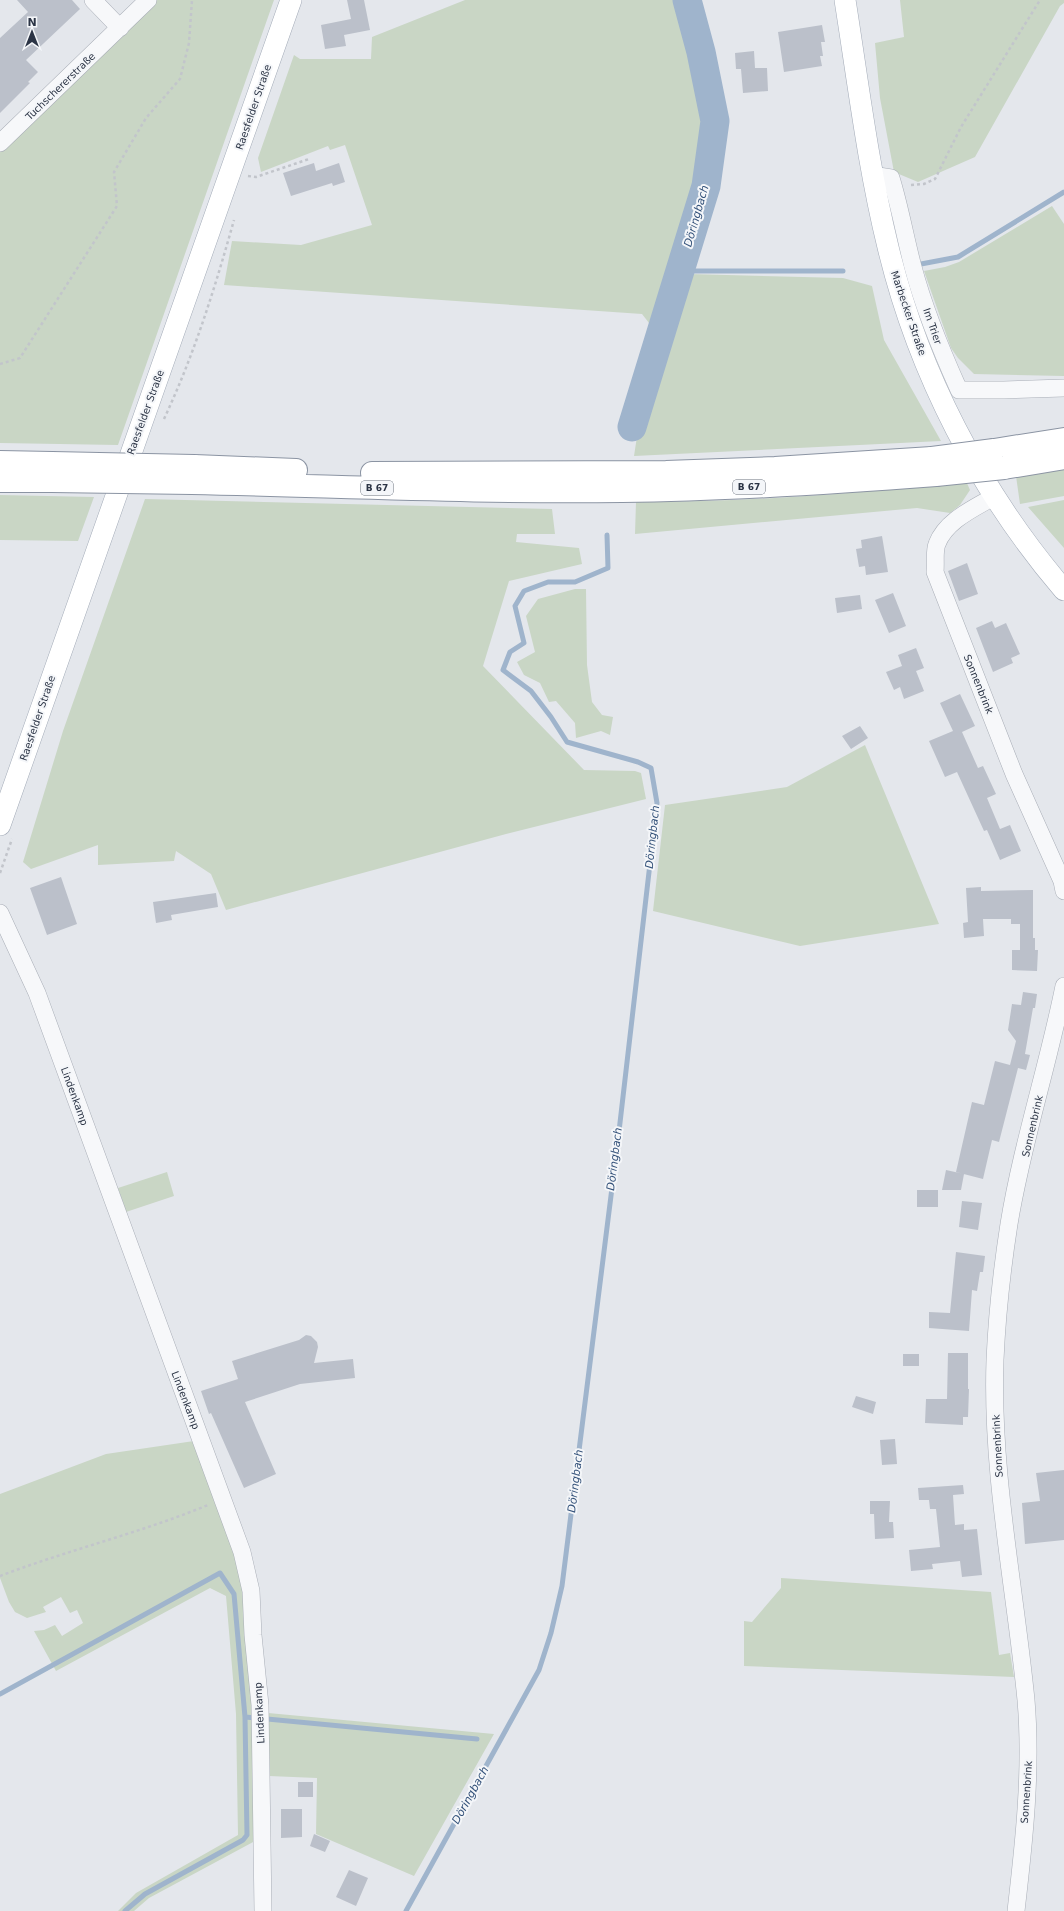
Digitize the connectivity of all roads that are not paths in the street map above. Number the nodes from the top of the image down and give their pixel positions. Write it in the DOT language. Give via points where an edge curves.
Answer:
graph roads {
  1 [pos="93,0"];
  2 [pos="148,0"];
  3 [pos="291,0"];
  4 [pos="845,0"];
  5 [pos="120,28"];
  6 [pos="0,143"];
  7 [pos="882,176"];
  8 [pos="1064,388"];
  9 [pos="1064,440"];
  10 [pos="1064,458"];
  11 [pos="999,459"];
  12 [pos="0,462"];
  13 [pos="52,472"];
  14 [pos="0,481"];
  15 [pos="995,496"];
  16 [pos="1064,590"];
  17 [pos="0,825"];
  18 [pos="1064,892"];
  19 [pos="0,913"];
  20 [pos="1064,986"];
  21 [pos="1060,1025"];
  22 [pos="263,1911"];
  23 [pos="1016,1911"];
  1 -- 5 [label="street"];
  2 -- 5 [label="street, Tuchschererstraße"];
  3 -- 17 [label="main road, Raesfelder Straße"];
  4 -- 7 [label="main road, Marbecker Straße"];
  5 -- 6 [label="street, Tuchschererstraße"];
  7 -- 8 [label="street, Im Trier" via="901,212 917,279 941,349 959,390"];
  7 -- 15 [label="main road, Marbecker Straße" via="890,255 914,332 962,441"];
  9 -- 11 [label="highway, B 67"];
  10 -- 11 [label="highway, B 67"];
  11 -- 13 [label="highway, B 67, bridge" via="934,466 556,474"];
  12 -- 13 [label="highway, B 67"];
  13 -- 14 [label="highway, B 67"];
  15 -- 16 [label="main road, Marbecker Straße" via="1024,539"];
  15 -- 18 [label="street, Sonnenbrink" via="963,515 948,528 937,544 935,572 1014,774 1062,881"];
  19 -- 22 [label="street, Lindenkamp" via="37,993 242,1552 251,1591 260,1705"];
  20 -- 21 [label="street, Sonnenbrink"];
  21 -- 23 [label="street, Sonnenbrink" via="1010,1223 995,1360 995,1422 999,1481 1004,1539 1026,1702 1029,1771"];
}
